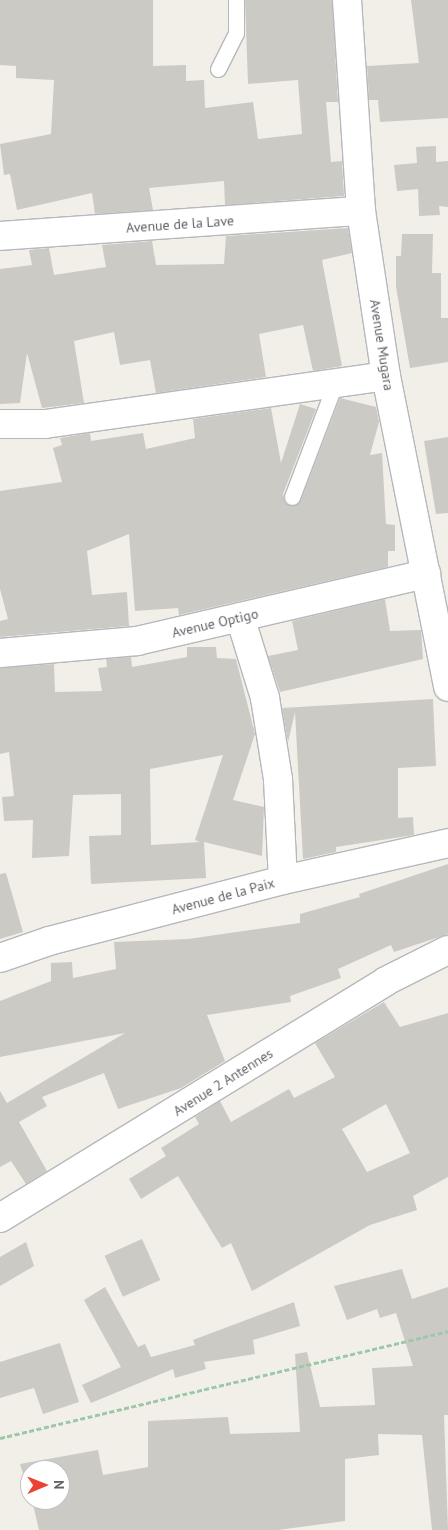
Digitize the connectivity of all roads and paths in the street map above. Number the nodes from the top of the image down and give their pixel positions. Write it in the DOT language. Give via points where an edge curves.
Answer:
graph roads {
  1 [pos="236,0"];
  2 [pos="347,0"];
  3 [pos="218,70"];
  4 [pos="361,211"];
  5 [pos="0,236"];
  6 [pos="386,376"];
  7 [pos="335,384"];
  8 [pos="0,424"];
  9 [pos="292,497"];
  10 [pos="426,574"];
  11 [pos="240,617"];
  12 [pos="0,653"];
  13 [pos="448,687"];
  14 [pos="448,843"];
  15 [pos="283,880"];
  16 [pos="448,950"];
  17 [pos="0,958"];
  18 [pos="0,1218"];
  19 [pos="448,1331"];
  20 [pos="0,1438"];
  1 -- 3 [label="lane" via="236,33"];
  2 -- 4 [label="street, Avenue Mugara"];
  4 -- 5 [label="street, Avenue de la Lave"];
  4 -- 6 [label="street, Avenue Mugara"];
  6 -- 7 [label="street"];
  6 -- 10 [label="street, Avenue Mugara"];
  7 -- 8 [label="street" via="55,423"];
  7 -- 9 [label="lane"];
  10 -- 11 [label="street, Avenue Optigo"];
  10 -- 13 [label="street, Avenue Mugara"];
  11 -- 12 [label="street, Avenue Optigo" via="137,641"];
  11 -- 15 [label="street" via="265,698 278,779"];
  14 -- 15 [label="street, Avenue de la Paix"];
  15 -- 17 [label="street, Avenue de la Paix" via="49,941"];
  16 -- 18 [label="street, Avenue 2 Antennes" via="386,981"];
  19 -- 20 [label="path"];
}
